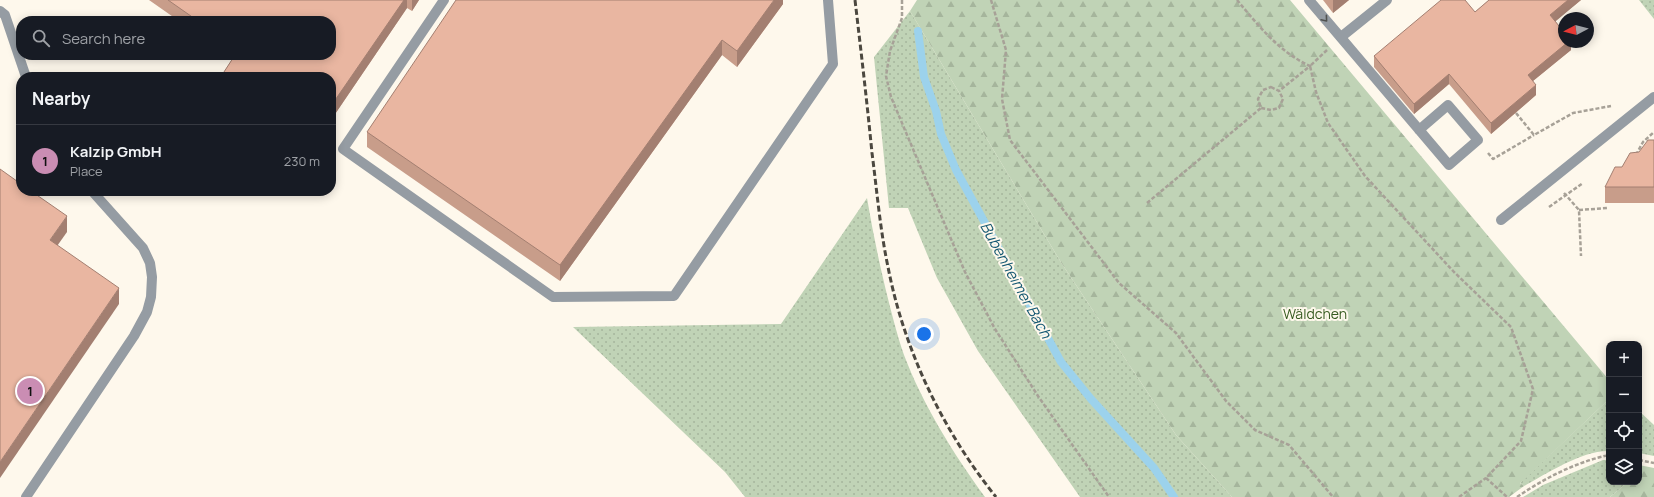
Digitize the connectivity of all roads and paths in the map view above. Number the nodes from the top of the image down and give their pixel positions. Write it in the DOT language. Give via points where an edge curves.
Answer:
graph roads {
  1 [pos="444,0"];
  2 [pos="828,0"];
  3 [pos="902,0"];
  4 [pos="991,0"];
  5 [pos="1236,0"];
  6 [pos="1309,0"];
  7 [pos="1387,0"];
  8 [pos="0,11"];
  9 [pos="1341,37"];
  10 [pos="16,47"];
  11 [pos="20,60"];
  12 [pos="1310,66"];
  13 [pos="24,72"];
  14 [pos="1280,91"];
  15 [pos="1654,97"];
  16 [pos="1612,106"];
  17 [pos="1261,108"];
  18 [pos="1516,113"];
  19 [pos="1418,130"];
  20 [pos="1654,132"];
  21 [pos="1534,135"];
  22 [pos="1634,158"];
  23 [pos="1493,159"];
  24 [pos="1553,178"];
  25 [pos="96,196"];
  26 [pos="1146,203"];
  27 [pos="1608,208"];
  28 [pos="1579,210"];
  29 [pos="1501,220"];
  30 [pos="1581,256"];
  31 [pos="1606,456"];
  32 [pos="1642,461"];
  33 [pos="1654,463"];
  34 [pos="1486,478"];
  35 [pos="26,497"];
  36 [pos="1110,497"];
  37 [pos="1333,497"];
  38 [pos="1459,497"];
  39 [pos="1507,497"];
  40 [pos="1517,497"];
  1 -- 2 [label="lane" via="343,149 553,297 561,297 674,296 833,64"];
  3 -- 36 [label="path" via="902,18 890,51 886,76 891,97 965,272 995,329 1038,396"];
  4 -- 37 [label="path" via="1006,50 1002,99 1010,140 1120,283 1176,333 1226,401 1255,430 1289,445"];
  5 -- 12 [label="path" via="1273,42"];
  6 -- 9 [label="lane, one-way"];
  7 -- 9 [label="lane"];
  8 -- 10 [label="lane" via="5,15"];
  9 -- 12 [label="path"];
  9 -- 19 [label="lane"];
  11 -- 13 [label="lane"];
  12 -- 14 [label="path"];
  12 -- 34 [label="path" via="1316,92 1328,123 1365,176 1454,272 1511,327 1533,389 1521,441"];
  14 -- 17 [label="path" via="1283,99 1279,108"];
  14 -- 17 [label="path" via="1271,88 1263,90 1258,99"];
  15 -- 24 [label="lane"];
  16 -- 21 [label="path" via="1573,113"];
  17 -- 26 [label="path"];
  18 -- 21 [label="path"];
  19 -- 19 [label="lane" via="1449,165 1478,140 1448,105"];
  20 -- 22 [label="path" via="1643,142"];
  21 -- 23 [label="path"];
  24 -- 28 [label="path"];
  24 -- 29 [label="lane"];
  25 -- 35 [label="lane" via="143,248 150,263 151,297 147,312 134,336"];
  27 -- 28 [label="path"];
  28 -- 30 [label="path"];
  31 -- 40 [label="path" via="1591,458 1542,480"];
  32 -- 33 [label="path"];
  34 -- 38 [label="path"];
  34 -- 39 [label="path"];
}
